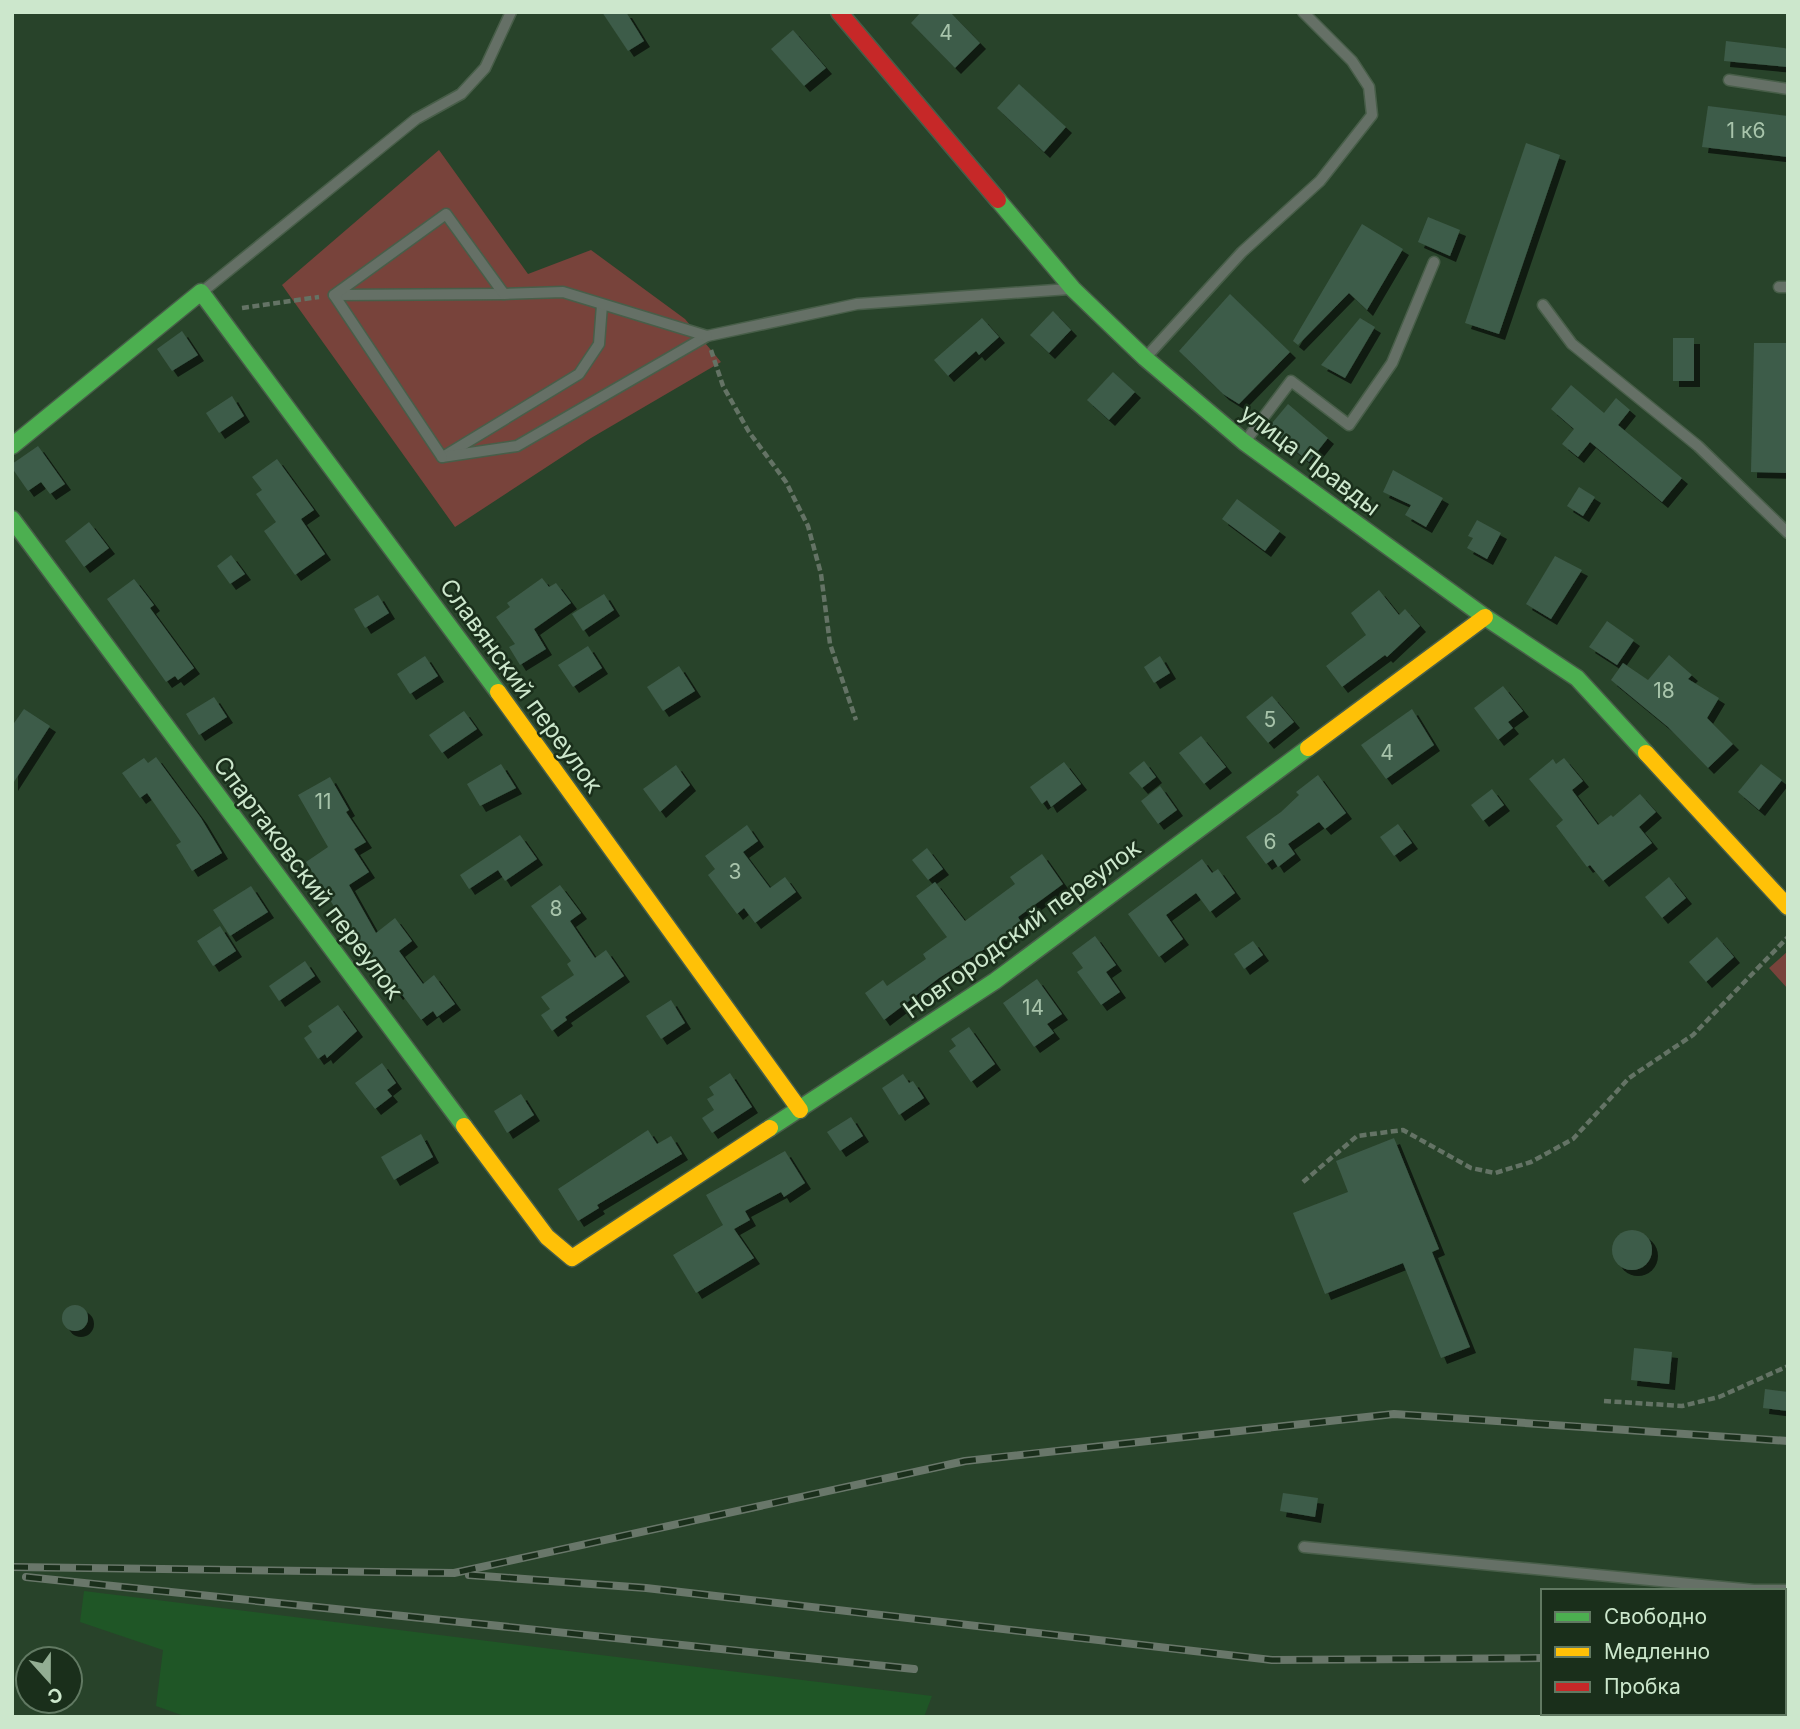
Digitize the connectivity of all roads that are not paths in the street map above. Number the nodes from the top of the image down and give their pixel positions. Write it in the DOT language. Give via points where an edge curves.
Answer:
graph roads {
  1 [pos="511,12"];
  2 [pos="839,12"];
  3 [pos="1303,12"];
  4 [pos="1730,80"];
  5 [pos="1788,89"];
  6 [pos="1434,262"];
  7 [pos="1073,289"];
  8 [pos="201,292"];
  9 [pos="504,294"];
  10 [pos="334,295"];
  11 [pos="603,305"];
  12 [pos="1543,305"];
  13 [pos="707,336"];
  14 [pos="1145,358"];
  15 [pos="1244,442"];
  16 [pos="12,446"];
  17 [pos="442,457"];
  18 [pos="12,519"];
  19 [pos="1788,533"];
  20 [pos="1485,617"];
  21 [pos="1788,907"];
  22 [pos="800,1110"];
  23 [pos="572,1258"];
  24 [pos="1304,1547"];
  25 [pos="1744,1589"];
  1 -- 8 [label="lane" via="485,68 461,94 416,119"];
  2 -- 7 [label="street, улица Правды"];
  3 -- 14 [label="lane" via="1352,61 1370,88 1373,115 1320,181 1242,252"];
  4 -- 5 [label="lane"];
  6 -- 15 [label="lane" via="1392,363 1349,425 1291,381"];
  7 -- 13 [label="lane" via="858,304"];
  7 -- 14 [label="street, улица Правды"];
  8 -- 16 [label="street"];
  8 -- 22 [label="street, Славянский переулок" via="491,682"];
  9 -- 10 [label="lane"];
  9 -- 10 [label="lane" via="446,214"];
  9 -- 11 [label="lane" via="563,292"];
  10 -- 17 [label="lane"];
  11 -- 13 [label="lane"];
  11 -- 17 [label="lane" via="599,344 579,374"];
  12 -- 19 [label="lane" via="1572,345 1698,446"];
  13 -- 17 [label="lane" via="517,446"];
  14 -- 15 [label="street, улица Правды"];
  15 -- 20 [label="street, улица Правды"];
  18 -- 23 [label="street, Спартаковский переулок" via="547,1237"];
  20 -- 21 [label="street, улица Правды" via="1577,678"];
  20 -- 22 [label="street, Новгородский переулок" via="995,981"];
  22 -- 23 [label="street, Новгородский переулок"];
  24 -- 25 [label="lane"];
}
